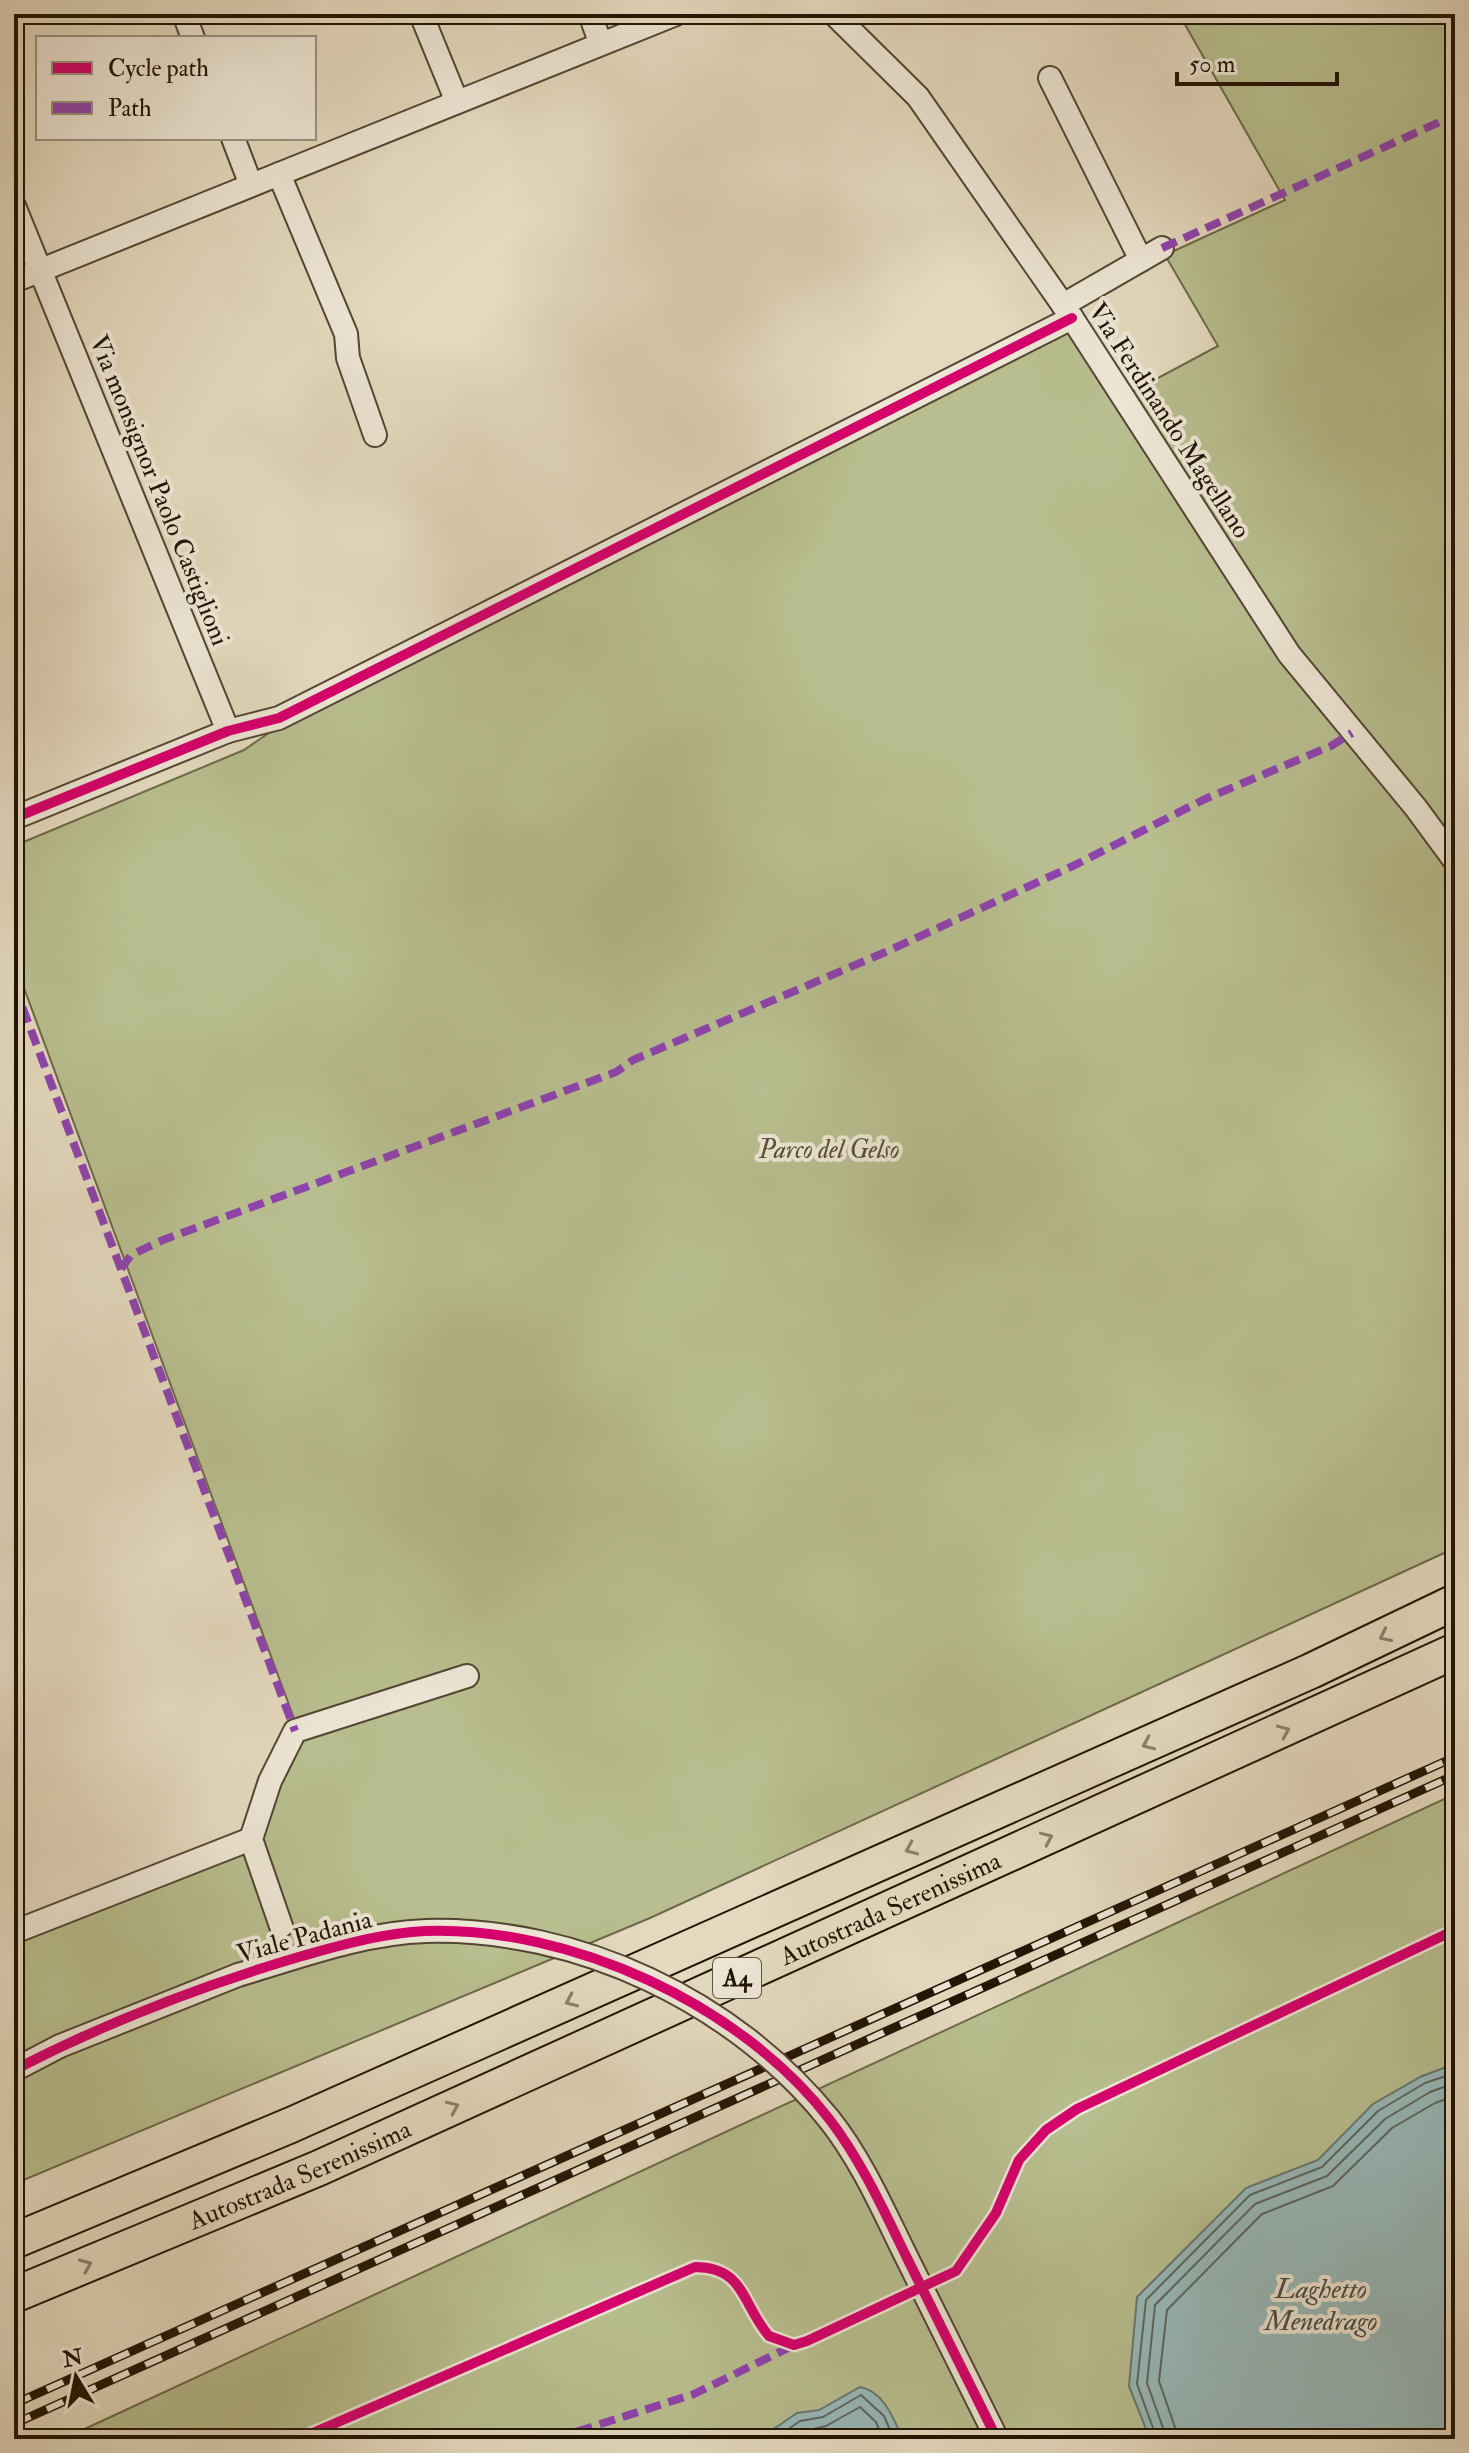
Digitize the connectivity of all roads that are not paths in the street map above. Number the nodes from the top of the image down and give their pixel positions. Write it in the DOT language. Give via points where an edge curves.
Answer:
graph roads {
  1 [pos="184,14"];
  2 [pos="421,14"];
  3 [pos="590,14"];
  4 [pos="676,14"];
  5 [pos="834,14"];
  6 [pos="192,36"];
  7 [pos="600,42"];
  8 [pos="1050,78"];
  9 [pos="457,102"];
  10 [pos="234,140"];
  11 [pos="279,174"];
  12 [pos="251,185"];
  13 [pos="14,206"];
  14 [pos="1162,248"];
  15 [pos="1141,260"];
  16 [pos="40,271"];
  17 [pos="14,281"];
  18 [pos="1067,311"];
  19 [pos="375,435"];
  20 [pos="228,731"];
  21 [pos="14,818"];
  22 [pos="1455,861"];
  23 [pos="1455,1602"];
  24 [pos="1455,1651"];
  25 [pos="467,1676"];
  26 [pos="251,1839"];
  27 [pos="281,1926"];
  28 [pos="14,1932"];
  29 [pos="14,2070"];
  30 [pos="14,2241"];
  31 [pos="14,2295"];
  32 [pos="997,2439"];
  1 -- 6 [label="street"];
  2 -- 9 [label="street"];
  3 -- 7 [label="street"];
  4 -- 7 [label="street"];
  5 -- 18 [label="street, Via Ferdinando Magellano" via="918,97"];
  7 -- 9 [label="street"];
  8 -- 15 [label="street"];
  9 -- 11 [label="street"];
  10 -- 12 [label="street"];
  11 -- 12 [label="street"];
  11 -- 19 [label="street" via="346,334 348,358"];
  12 -- 16 [label="street"];
  13 -- 16 [label="street, Via monsignor Paolo Castiglioni"];
  14 -- 15 [label="street"];
  15 -- 18 [label="street"];
  16 -- 17 [label="street"];
  16 -- 20 [label="street, Via monsignor Paolo Castiglioni"];
  18 -- 20 [label="street" via="279,718"];
  18 -- 22 [label="street, Via Ferdinando Magellano" via="1289,654"];
  20 -- 21 [label="street"];
  23 -- 30 [label="highway, Autostrada Serenissima / A4, one-way" via="1296,1678 291,2125"];
  31 -- 24 [label="highway, Autostrada Serenissima / A4, one-way" via="319,2168"];
  25 -- 26 [label="street" via="295,1731 270,1781"];
  26 -- 27 [label="street"];
  26 -- 28 [label="street"];
  29 -- 32 [label="street, Viale Padania, bridge" via="60,2046 238,1975 361,1939 425,1931 487,1935 550,1943 599,1960 656,1982 745,2038 829,2119 865,2174"];
}
